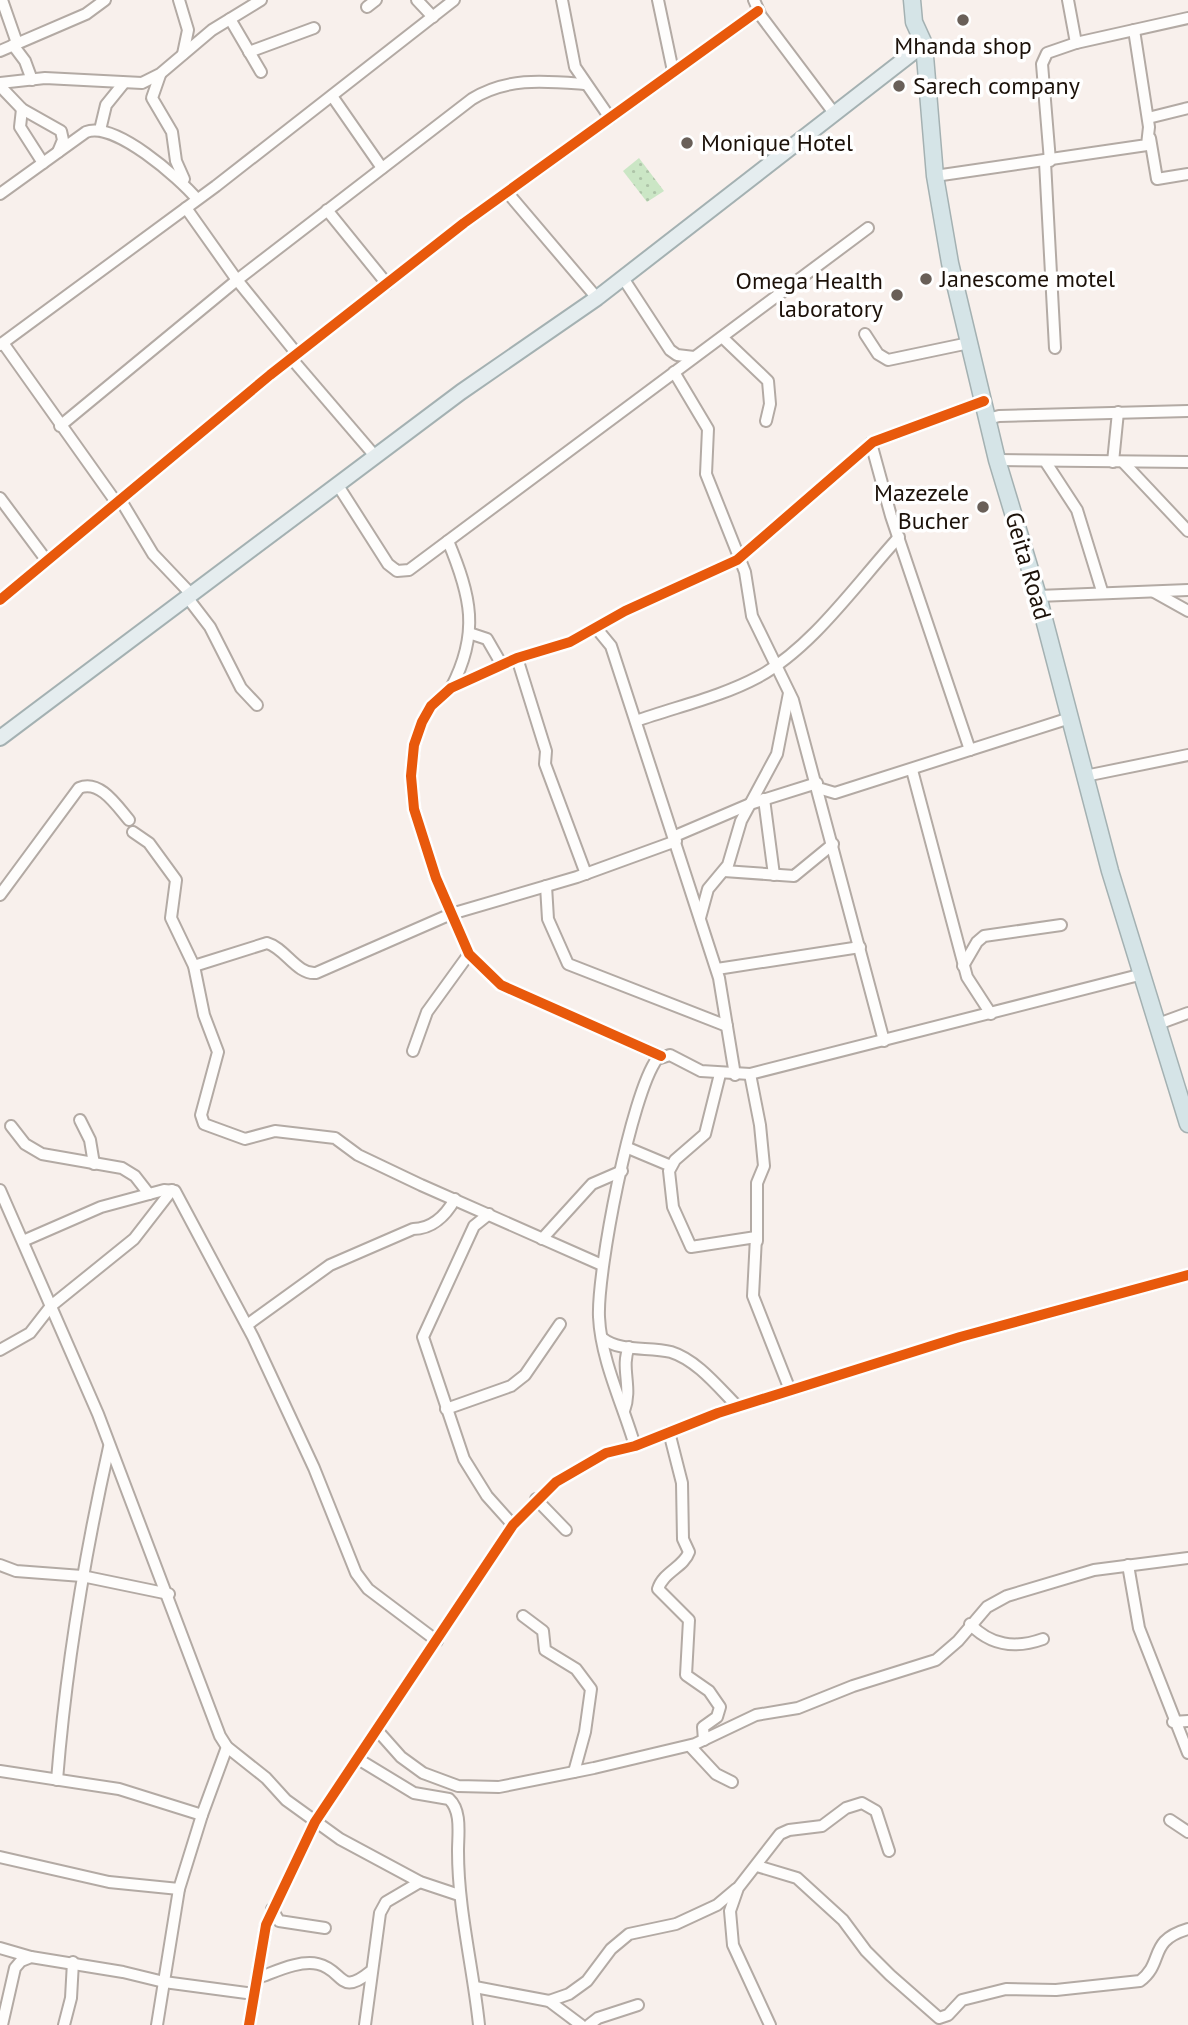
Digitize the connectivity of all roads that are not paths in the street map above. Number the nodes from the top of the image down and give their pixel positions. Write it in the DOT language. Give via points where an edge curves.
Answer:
graph roads {
  1 [pos="2,0"];
  2 [pos="105,0"];
  3 [pos="179,0"];
  4 [pos="261,0"];
  5 [pos="417,0"];
  6 [pos="454,0"];
  7 [pos="562,0"];
  8 [pos="658,0"];
  9 [pos="912,0"];
  10 [pos="1068,0"];
  11 [pos="756,6"];
  12 [pos="433,17"];
  13 [pos="1188,18"];
  14 [pos="230,19"];
  15 [pos="188,26"];
  16 [pos="314,28"];
  17 [pos="1134,30"];
  18 [pos="201,38"];
  19 [pos="1076,43"];
  20 [pos="15,44"];
  21 [pos="924,44"];
  22 [pos="0,51"];
  23 [pos="249,52"];
  24 [pos="183,54"];
  25 [pos="673,71"];
  26 [pos="261,72"];
  27 [pos="160,74"];
  28 [pos="32,80"];
  29 [pos="0,84"];
  30 [pos="123,84"];
  31 [pos="584,84"];
  32 [pos="332,96"];
  33 [pos="1188,108"];
  34 [pos="22,109"];
  35 [pos="834,113"];
  36 [pos="610,118"];
  37 [pos="1148,118"];
  38 [pos="100,130"];
  39 [pos="1149,135"];
  40 [pos="58,152"];
  41 [pos="1047,162"];
  42 [pos="43,163"];
  43 [pos="382,168"];
  44 [pos="1188,174"];
  45 [pos="935,176"];
  46 [pos="187,188"];
  47 [pos="507,192"];
  48 [pos="0,194"];
  49 [pos="197,199"];
  50 [pos="186,208"];
  51 [pos="327,210"];
  52 [pos="867,228"];
  53 [pos="623,278"];
  54 [pos="237,280"];
  55 [pos="387,284"];
  56 [pos="597,298"];
  57 [pos="866,334"];
  58 [pos="723,338"];
  59 [pos="969,343"];
  60 [pos="1,344"];
  61 [pos="1055,348"];
  62 [pos="674,354"];
  63 [pos="294,356"];
  64 [pos="694,357"];
  65 [pos="676,370"];
  66 [pos="984,401"];
  67 [pos="1188,411"];
  68 [pos="1118,412"];
  69 [pos="988,419"];
  70 [pos="766,421"];
  71 [pos="60,426"];
  72 [pos="872,443"];
  73 [pos="375,456"];
  74 [pos="997,460"];
  75 [pos="1045,461"];
  76 [pos="1188,461"];
  77 [pos="1118,462"];
  78 [pos="337,484"];
  79 [pos="0,498"];
  80 [pos="118,500"];
  81 [pos="1188,531"];
  82 [pos="898,537"];
  83 [pos="447,541"];
  84 [pos="739,558"];
  85 [pos="47,561"];
  86 [pos="1188,590"];
  87 [pos="1102,591"];
  88 [pos="1152,591"];
  89 [pos="189,595"];
  90 [pos="1038,596"];
  91 [pos="0,600"];
  92 [pos="1188,611"];
  93 [pos="597,629"];
  94 [pos="470,633"];
  95 [pos="517,658"];
  96 [pos="502,665"];
  97 [pos="777,665"];
  98 [pos="451,688"];
  99 [pos="790,692"];
  100 [pos="257,705"];
  101 [pos="1070,718"];
  102 [pos="636,721"];
  103 [pos="0,738"];
  104 [pos="970,750"];
  105 [pos="1188,755"];
  106 [pos="912,770"];
  107 [pos="1085,776"];
  108 [pos="818,786"];
  109 [pos="764,799"];
  110 [pos="750,803"];
  111 [pos="130,820"];
  112 [pos="133,832"];
  113 [pos="675,838"];
  114 [pos="833,844"];
  115 [pos="724,871"];
  116 [pos="586,874"];
  117 [pos="774,875"];
  118 [pos="546,886"];
  119 [pos="0,895"];
  120 [pos="451,914"];
  121 [pos="701,918"];
  122 [pos="1061,925"];
  123 [pos="860,947"];
  124 [pos="469,954"];
  125 [pos="194,966"];
  126 [pos="963,966"];
  127 [pos="717,970"];
  128 [pos="1143,975"];
  129 [pos="1188,1013"];
  130 [pos="991,1014"];
  131 [pos="1158,1024"];
  132 [pos="727,1026"];
  133 [pos="884,1041"];
  134 [pos="413,1051"];
  135 [pos="660,1056"];
  136 [pos="720,1074"];
  137 [pos="750,1074"];
  138 [pos="735,1075"];
  139 [pos="80,1120"];
  140 [pos="1188,1124"];
  141 [pos="11,1126"];
  142 [pos="628,1148"];
  143 [pos="94,1164"];
  144 [pos="671,1166"];
  145 [pos="622,1171"];
  146 [pos="172,1190"];
  147 [pos="149,1194"];
  148 [pos="2,1197"];
  149 [pos="455,1199"];
  150 [pos="489,1214"];
  151 [pos="542,1239"];
  152 [pos="23,1241"];
  153 [pos="757,1241"];
  154 [pos="602,1265"];
  155 [pos="1188,1275"];
  156 [pos="51,1306"];
  157 [pos="560,1324"];
  158 [pos="247,1325"];
  159 [pos="602,1338"];
  160 [pos="629,1347"];
  161 [pos="0,1350"];
  162 [pos="790,1390"];
  163 [pos="738,1406"];
  164 [pos="446,1409"];
  165 [pos="624,1410"];
  166 [pos="669,1432"];
  167 [pos="109,1446"];
  168 [pos="635,1446"];
  169 [pos="536,1499"];
  170 [pos="513,1525"];
  171 [pos="566,1531"];
  172 [pos="1188,1558"];
  173 [pos="0,1565"];
  174 [pos="1128,1565"];
  175 [pos="82,1576"];
  176 [pos="169,1594"];
  177 [pos="523,1616"];
  178 [pos="970,1624"];
  179 [pos="1043,1639"];
  180 [pos="436,1642"];
  181 [pos="1173,1721"];
  182 [pos="1188,1721"];
  183 [pos="377,1730"];
  184 [pos="704,1740"];
  185 [pos="690,1746"];
  186 [pos="227,1747"];
  187 [pos="1188,1753"];
  188 [pos="358,1759"];
  189 [pos="0,1771"];
  190 [pos="574,1772"];
  191 [pos="57,1780"];
  192 [pos="732,1782"];
  193 [pos="202,1815"];
  194 [pos="1170,1820"];
  195 [pos="315,1822"];
  196 [pos="1188,1832"];
  197 [pos="888,1851"];
  198 [pos="0,1857"];
  199 [pos="757,1866"];
  200 [pos="419,1882"];
  201 [pos="738,1888"];
  202 [pos="179,1889"];
  203 [pos="460,1895"];
  204 [pos="272,1909"];
  205 [pos="325,1928"];
  206 [pos="1188,1929"];
  207 [pos="0,1948"];
  208 [pos="31,1957"];
  209 [pos="73,1962"];
  210 [pos="370,1972"];
  211 [pos="263,1976"];
  212 [pos="164,1982"];
  213 [pos="475,1987"];
  214 [pos="254,1994"];
  215 [pos="549,2001"];
  216 [pos="638,2005"];
  217 [pos="583,2024"];
  218 [pos="2,2025"];
  219 [pos="64,2025"];
  220 [pos="157,2025"];
  221 [pos="248,2025"];
  222 [pos="365,2025"];
  223 [pos="479,2025"];
  224 [pos="770,2025"];
  1 -- 20 [label="street"];
  2 -- 20 [label="street" via="86,14"];
  3 -- 15 [label="street"];
  4 -- 14 [label="street"];
  5 -- 12 [label="street"];
  6 -- 12 [label="street"];
  7 -- 31 [label="street" via="575,67"];
  8 -- 25 [label="street"];
  9 -- 21 [label="highway, Geita Road" via="914,22"];
  10 -- 19 [label="street"];
  11 -- 25 [label="street"];
  11 -- 35 [label="street"];
  12 -- 32 [label="street"];
  13 -- 17 [label="street"];
  14 -- 18 [label="street"];
  14 -- 23 [label="street"];
  15 -- 18 [label="street"];
  15 -- 24 [label="street"];
  16 -- 23 [label="street"];
  17 -- 19 [label="street"];
  17 -- 37 [label="street"];
  18 -- 24 [label="street"];
  19 -- 41 [label="street" via="1054,48 1043,59"];
  20 -- 22 [label="street"];
  20 -- 28 [label="street"];
  21 -- 35 [label="main road"];
  21 -- 45 [label="highway, Geita Road"];
  23 -- 26 [label="street"];
  24 -- 27 [label="street"];
  25 -- 36 [label="street"];
  27 -- 30 [label="street" via="142,83"];
  27 -- 46 [label="street" via="152,98 172,132 176,161"];
  28 -- 29 [label="street"];
  28 -- 30 [label="street"];
  29 -- 34 [label="street"];
  30 -- 38 [label="street" via="106,105"];
  31 -- 36 [label="street"];
  31 -- 43 [label="street" via="497,86 472,99"];
  32 -- 43 [label="street"];
  32 -- 49 [label="street"];
  33 -- 37 [label="street"];
  34 -- 40 [label="street" via="61,131"];
  34 -- 42 [label="street" via="20,127"];
  35 -- 53 [label="main road"];
  36 -- 47 [label="street"];
  37 -- 39 [label="street"];
  38 -- 40 [label="street" via="86,132"];
  38 -- 46 [label="street" via="171,172"];
  39 -- 41 [label="street" via="1142,147"];
  39 -- 44 [label="street" via="1157,179"];
  40 -- 42 [label="street"];
  41 -- 45 [label="street"];
  41 -- 61 [label="street"];
  42 -- 48 [label="street"];
  43 -- 51 [label="street"];
  45 -- 59 [label="highway, Geita Road"];
  46 -- 49 [label="street"];
  47 -- 55 [label="street"];
  47 -- 56 [label="street"];
  49 -- 50 [label="street"];
  50 -- 54 [label="street"];
  50 -- 60 [label="street"];
  51 -- 54 [label="street"];
  51 -- 55 [label="street"];
  52 -- 58 [label="street"];
  53 -- 56 [label="main road"];
  53 -- 62 [label="street"];
  54 -- 63 [label="street"];
  54 -- 71 [label="street"];
  55 -- 63 [label="street"];
  56 -- 73 [label="main road"];
  57 -- 59 [label="street" via="878,354 888,360"];
  58 -- 64 [label="street"];
  58 -- 70 [label="street" via="768,381 771,404"];
  59 -- 66 [label="highway, Geita Road"];
  60 -- 71 [label="street"];
  62 -- 64 [label="street"];
  62 -- 65 [label="street"];
  63 -- 73 [label="street"];
  63 -- 80 [label="street"];
  64 -- 65 [label="street"];
  65 -- 83 [label="street"];
  65 -- 84 [label="street" via="708,429 706,472"];
  66 -- 69 [label="highway, Geita Road"];
  66 -- 72 [label="street"];
  67 -- 68 [label="street"];
  68 -- 69 [label="street"];
  68 -- 77 [label="street"];
  69 -- 74 [label="highway, Geita Road"];
  71 -- 80 [label="street"];
  72 -- 82 [label="street"];
  72 -- 84 [label="street"];
  73 -- 78 [label="main road"];
  74 -- 75 [label="street"];
  74 -- 90 [label="highway, Geita Road"];
  75 -- 77 [label="street"];
  75 -- 87 [label="street" via="1077,510"];
  76 -- 77 [label="street"];
  77 -- 81 [label="street"];
  78 -- 83 [label="street" via="397,571 409,570"];
  78 -- 89 [label="main road"];
  79 -- 85 [label="street"];
  80 -- 85 [label="street"];
  80 -- 89 [label="street" via="153,554"];
  82 -- 97 [label="street" via="809,637"];
  82 -- 104 [label="street"];
  83 -- 94 [label="street" via="469,595"];
  84 -- 93 [label="street" via="625,611"];
  84 -- 97 [label="street" via="752,616"];
  85 -- 91 [label="street"];
  86 -- 88 [label="street"];
  87 -- 88 [label="street"];
  87 -- 90 [label="street"];
  88 -- 92 [label="street"];
  89 -- 100 [label="street" via="242,690"];
  89 -- 103 [label="main road"];
  90 -- 101 [label="highway, Geita Road"];
  93 -- 95 [label="street"];
  93 -- 102 [label="street" via="611,646"];
  94 -- 96 [label="street" via="487,639"];
  94 -- 98 [label="street"];
  95 -- 96 [label="street"];
  95 -- 116 [label="street" via="546,751 545,764"];
  96 -- 98 [label="street"];
  97 -- 99 [label="street"];
  97 -- 102 [label="street" via="756,678"];
  98 -- 120 [label="street" via="431,706 422,722 411,776 414,809"];
  99 -- 108 [label="street"];
  99 -- 110 [label="street" via="777,754"];
  101 -- 104 [label="street"];
  101 -- 107 [label="highway, Geita Road"];
  102 -- 113 [label="street"];
  104 -- 106 [label="street"];
  105 -- 107 [label="street"];
  106 -- 108 [label="street" via="835,793"];
  106 -- 126 [label="street"];
  107 -- 128 [label="highway, Geita Road"];
  108 -- 109 [label="street"];
  108 -- 114 [label="street"];
  109 -- 110 [label="street"];
  109 -- 117 [label="street"];
  110 -- 113 [label="street"];
  110 -- 115 [label="street"];
  111 -- 119 [label="street" via="105,793 82,786"];
  112 -- 125 [label="street" via="149,843 176,880 171,918"];
  113 -- 116 [label="street"];
  113 -- 121 [label="street"];
  114 -- 117 [label="street" via="796,875"];
  114 -- 123 [label="street"];
  115 -- 117 [label="street"];
  115 -- 121 [label="street" via="708,889"];
  116 -- 118 [label="street"];
  118 -- 120 [label="street"];
  118 -- 132 [label="street" via="548,919 568,964"];
  120 -- 124 [label="street"];
  120 -- 125 [label="street" via="316,972 305,971 267,943"];
  121 -- 127 [label="street"];
  122 -- 126 [label="street" via="984,936"];
  123 -- 127 [label="street"];
  123 -- 133 [label="street"];
  124 -- 134 [label="street" via="429,1009"];
  124 -- 135 [label="street" via="501,985 529,1000"];
  125 -- 149 [label="street" via="204,1015 218,1052 201,1115 204,1124 245,1139 275,1131 328,1136 358,1155"];
  126 -- 130 [label="street"];
  127 -- 132 [label="street"];
  128 -- 130 [label="street"];
  128 -- 131 [label="highway, Geita Road"];
  129 -- 131 [label="street"];
  130 -- 133 [label="street"];
  131 -- 140 [label="highway, Geita Road"];
  132 -- 138 [label="street"];
  133 -- 137 [label="street"];
  135 -- 136 [label="street" via="670,1055 701,1071"];
  135 -- 142 [label="street" via="649,1076"];
  136 -- 138 [label="street"];
  136 -- 144 [label="street" via="705,1133"];
  137 -- 138 [label="street"];
  137 -- 153 [label="street" via="764,1166 757,1183"];
  139 -- 143 [label="street"];
  141 -- 143 [label="street" via="31,1149"];
  142 -- 144 [label="street"];
  142 -- 145 [label="street"];
  143 -- 147 [label="street" via="130,1172"];
  144 -- 153 [label="street" via="673,1207 689,1246 747,1237"];
  145 -- 151 [label="street" via="594,1182"];
  145 -- 154 [label="street"];
  146 -- 147 [label="street"];
  146 -- 156 [label="street" via="134,1239"];
  146 -- 158 [label="street" via="185,1206"];
  147 -- 152 [label="street" via="88,1212"];
  148 -- 152 [label="street"];
  149 -- 150 [label="street"];
  149 -- 158 [label="street" via="444,1215 424,1229 413,1229 330,1265"];
  150 -- 151 [label="street"];
  150 -- 164 [label="street" via="474,1226 423,1333"];
  151 -- 154 [label="street"];
  152 -- 156 [label="street"];
  153 -- 162 [label="street" via="753,1296"];
  154 -- 159 [label="street"];
  155 -- 162 [label="street" via="960,1337"];
  156 -- 161 [label="street" via="30,1333"];
  156 -- 167 [label="street"];
  157 -- 164 [label="street" via="525,1375 511,1386"];
  158 -- 180 [label="street" via="314,1468 356,1573 368,1588"];
  159 -- 160 [label="street"];
  159 -- 165 [label="street"];
  160 -- 163 [label="street" via="674,1353 704,1373"];
  160 -- 165 [label="street" via="625,1359 630,1393"];
  162 -- 163 [label="street"];
  163 -- 166 [label="street"];
  164 -- 170 [label="street" via="464,1459 487,1496"];
  165 -- 168 [label="street"];
  166 -- 168 [label="street"];
  166 -- 184 [label="street" via="682,1483 683,1539 689,1552 659,1589 689,1620 686,1675 709,1691 720,1707 717,1717 702,1727"];
  167 -- 175 [label="street"];
  167 -- 176 [label="street"];
  168 -- 169 [label="street" via="606,1452"];
  169 -- 170 [label="street"];
  169 -- 171 [label="street"];
  170 -- 180 [label="street"];
  172 -- 174 [label="street"];
  173 -- 175 [label="street" via="29,1573"];
  174 -- 178 [label="street" via="1094,1570 1007,1596 986,1607"];
  174 -- 181 [label="street" via="1135,1613"];
  175 -- 176 [label="street"];
  175 -- 191 [label="street" via="64,1692"];
  176 -- 186 [label="street" via="212,1721"];
  177 -- 190 [label="street" via="544,1631 545,1650 576,1669 591,1689 586,1732"];
  178 -- 179 [label="street" via="986,1638 1009,1646"];
  178 -- 184 [label="street" via="936,1660 798,1708 756,1715"];
  180 -- 183 [label="street"];
  181 -- 182 [label="street"];
  181 -- 187 [label="street"];
  183 -- 188 [label="street"];
  183 -- 190 [label="street" via="423,1773 458,1786 499,1787"];
  184 -- 185 [label="street"];
  185 -- 190 [label="street"];
  185 -- 192 [label="street" via="716,1774"];
  186 -- 193 [label="street"];
  186 -- 195 [label="street"];
  188 -- 195 [label="street"];
  188 -- 203 [label="street" via="414,1793 452,1801 458,1819"];
  189 -- 191 [label="street"];
  191 -- 193 [label="street" via="119,1788"];
  193 -- 202 [label="street"];
  194 -- 196 [label="street"];
  195 -- 200 [label="street"];
  195 -- 204 [label="street"];
  197 -- 199 [label="street" via="876,1811 862,1803 818,1827 784,1831"];
  198 -- 202 [label="street" via="109,1882"];
  199 -- 201 [label="street"];
  199 -- 206 [label="street" via="797,1878 843,1920 890,1975 939,2018 962,2000 1006,1989 1056,1990 1140,1981 1163,1941"];
  200 -- 203 [label="street"];
  200 -- 210 [label="street" via="386,1902 380,1913"];
  201 -- 215 [label="street" via="701,1914 629,1934 587,1981"];
  201 -- 224 [label="street" via="730,1911 733,1945"];
  202 -- 212 [label="street"];
  203 -- 213 [label="street"];
  204 -- 205 [label="street" via="279,1921 288,1925"];
  204 -- 214 [label="street"];
  207 -- 208 [label="street"];
  208 -- 209 [label="street"];
  208 -- 218 [label="street" via="15,1968"];
  209 -- 212 [label="street"];
  209 -- 219 [label="street"];
  210 -- 211 [label="street" via="351,1983 326,1966 312,1963"];
  210 -- 222 [label="street"];
  212 -- 214 [label="street"];
  212 -- 220 [label="street"];
  213 -- 215 [label="street"];
  213 -- 223 [label="street"];
  214 -- 221 [label="street"];
  215 -- 217 [label="street"];
  216 -- 217 [label="street"];
}
